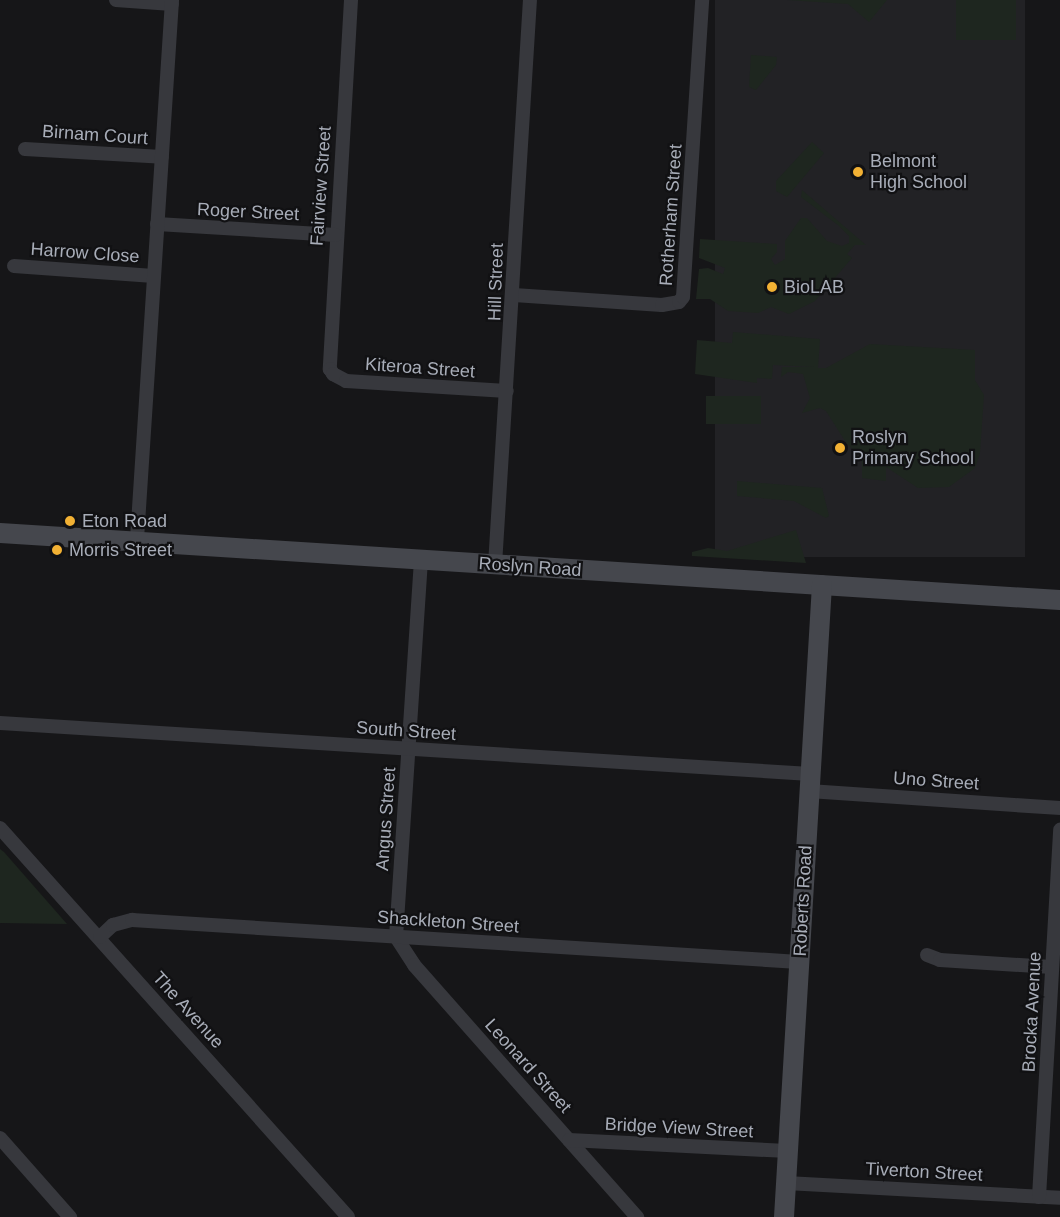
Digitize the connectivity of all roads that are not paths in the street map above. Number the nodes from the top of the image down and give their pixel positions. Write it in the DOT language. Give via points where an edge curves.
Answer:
graph roads {
  1 [pos="116,0"];
  2 [pos="351,0"];
  3 [pos="530,0"];
  4 [pos="702,0"];
  5 [pos="172,2"];
  6 [pos="25,148"];
  7 [pos="162,157"];
  8 [pos="158,224"];
  9 [pos="336,235"];
  10 [pos="14,266"];
  11 [pos="154,276"];
  12 [pos="514,295"];
  13 [pos="333,374"];
  14 [pos="507,391"];
  15 [pos="0,533"];
  16 [pos="137,540"];
  17 [pos="421,560"];
  18 [pos="495,565"];
  19 [pos="822,585"];
  20 [pos="1060,600"];
  21 [pos="0,723"];
  22 [pos="409,749"];
  23 [pos="810,782"];
  24 [pos="1060,808"];
  25 [pos="0,828"];
  26 [pos="1060,830"];
  27 [pos="100,937"];
  28 [pos="396,937"];
  29 [pos="927,955"];
  30 [pos="799,962"];
  31 [pos="1052,967"];
  32 [pos="0,1138"];
  33 [pos="569,1140"];
  34 [pos="788,1151"];
  35 [pos="786,1183"];
  36 [pos="1039,1197"];
  37 [pos="1060,1198"];
  38 [pos="70,1217"];
  39 [pos="348,1217"];
  40 [pos="637,1217"];
  41 [pos="784,1217"];
  1 -- 5 [label="street"];
  2 -- 9 [label="street, Fairview Street"];
  3 -- 12 [label="street, Hill Street"];
  4 -- 12 [label="street, Rotherham Street" via="683,297 679,302 662,305"];
  5 -- 7 [label="street"];
  6 -- 7 [label="street, Birnam Court"];
  7 -- 8 [label="street"];
  8 -- 9 [label="street, Roger Street"];
  8 -- 11 [label="street"];
  9 -- 13 [label="street, Fairview Street" via="329,361"];
  10 -- 11 [label="street, Harrow Close"];
  11 -- 16 [label="street"];
  12 -- 14 [label="street, Hill Street"];
  13 -- 14 [label="street, Kiteroa Street" via="346,381"];
  14 -- 18 [label="street, Hill Street"];
  15 -- 16 [label="street, Roslyn Road"];
  16 -- 17 [label="street, Roslyn Road"];
  17 -- 18 [label="street, Roslyn Road"];
  17 -- 22 [label="street, Angus Street"];
  18 -- 19 [label="street, Roslyn Road"];
  19 -- 20 [label="street, Roslyn Road"];
  19 -- 23 [label="street, Roberts Road"];
  21 -- 22 [label="street, South Street"];
  22 -- 23 [label="street, South Street"];
  22 -- 28 [label="street, Angus Street"];
  23 -- 24 [label="street, Uno Street"];
  23 -- 30 [label="street, Roberts Road"];
  25 -- 27 [label="street, The Avenue"];
  26 -- 31 [label="street, Brocka Avenue"];
  27 -- 28 [label="street, Shackleton Street" via="113,925 132,920"];
  27 -- 39 [label="street, The Avenue"];
  28 -- 30 [label="street, Shackleton Street"];
  28 -- 33 [label="street, Leonard Street" via="414,965"];
  29 -- 31 [label="street" via="940,960"];
  30 -- 34 [label="street, Roberts Road"];
  31 -- 36 [label="street, Brocka Avenue"];
  32 -- 38 [label="street"];
  33 -- 34 [label="street, Bridge View Street"];
  33 -- 40 [label="street, Leonard Street"];
  34 -- 35 [label="street, Roberts Road"];
  35 -- 36 [label="street, Tiverton Street"];
  35 -- 41 [label="street, Roberts Road"];
  36 -- 37 [label="street, Tiverton Street"];
}
